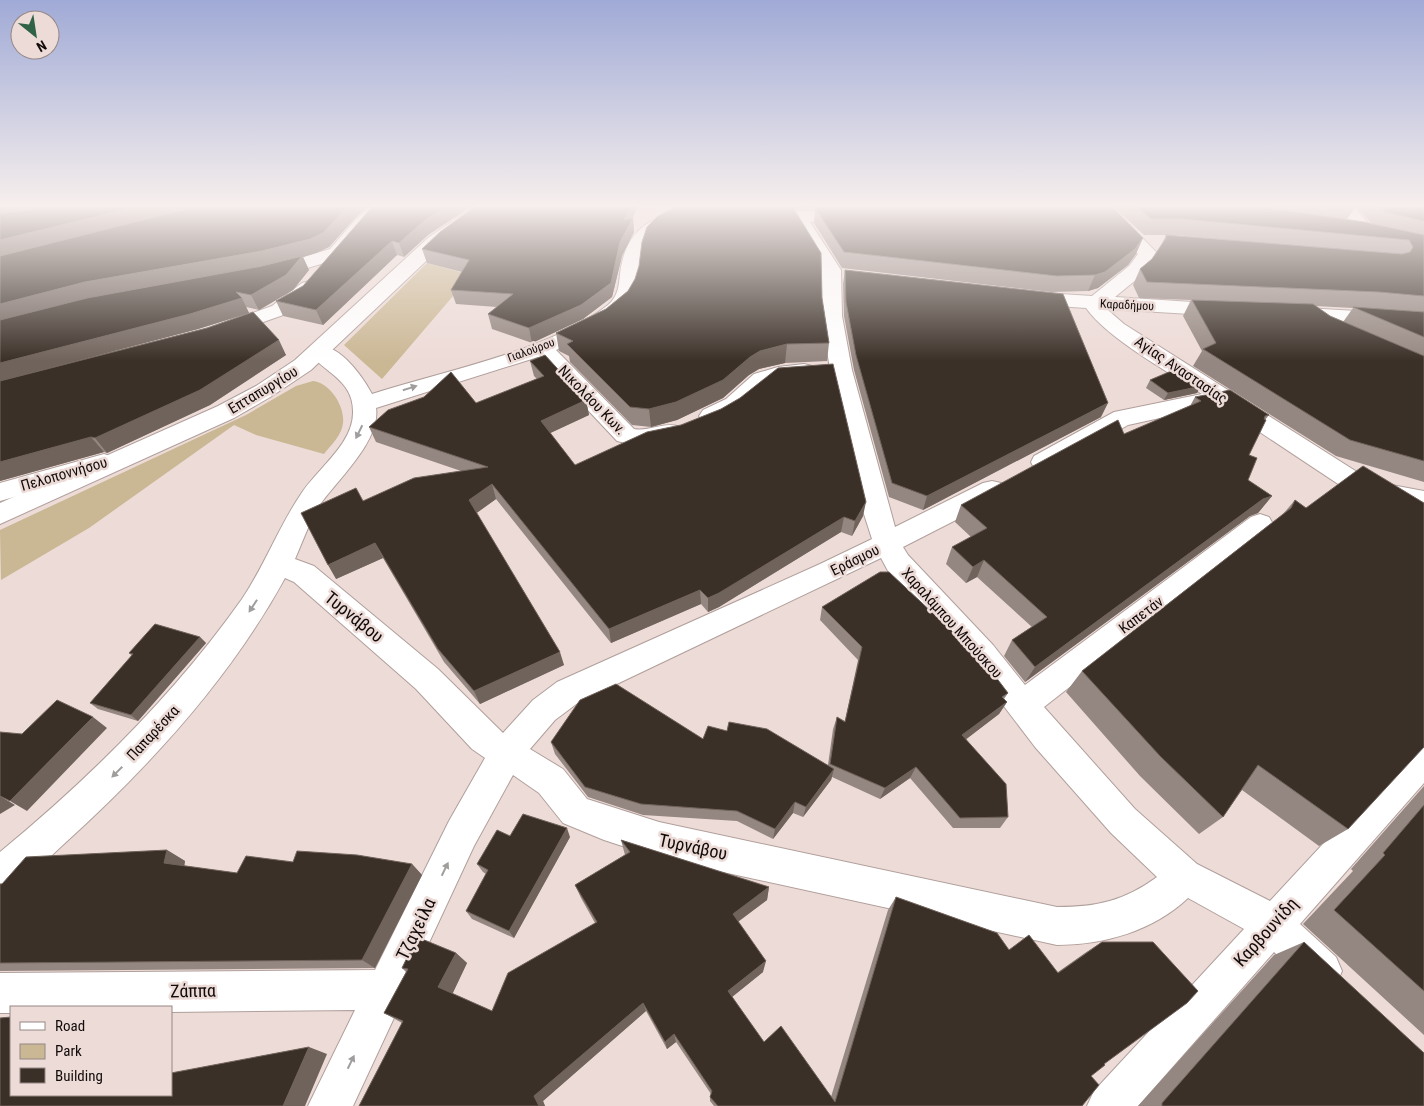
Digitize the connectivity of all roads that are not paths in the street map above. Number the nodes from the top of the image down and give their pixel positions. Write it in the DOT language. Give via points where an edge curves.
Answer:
graph roads {
  1 [pos="324,258"];
  2 [pos="334,258"];
  3 [pos="418,258"];
  4 [pos="632,258"];
  5 [pos="824,258"];
  6 [pos="1146,258"];
  7 [pos="250,277"];
  8 [pos="1014,297"];
  9 [pos="1096,304"];
  10 [pos="1310,314"];
  11 [pos="1424,321"];
  12 [pos="1345,335"];
  13 [pos="207,336"];
  14 [pos="542,348"];
  15 [pos="319,351"];
  16 [pos="840,370"];
  17 [pos="1220,396"];
  18 [pos="364,404"];
  19 [pos="127,456"];
  20 [pos="1365,490"];
  21 [pos="0,492"];
  22 [pos="1424,501"];
  23 [pos="0,514"];
  24 [pos="1260,524"];
  25 [pos="1424,528"];
  26 [pos="887,544"];
  27 [pos="278,564"];
  28 [pos="1023,705"];
  29 [pos="507,754"];
  30 [pos="1424,759"];
  31 [pos="0,876"];
  32 [pos="1184,877"];
  33 [pos="1273,925"];
  34 [pos="387,990"];
  35 [pos="1345,992"];
  36 [pos="0,993"];
  37 [pos="330,1106"];
  38 [pos="1108,1106"];
  1 -- 7 [label="street"];
  2 -- 13 [label="street" via="314,282 287,305 266,316"];
  3 -- 15 [label="street, Επταπυργίου"];
  4 -- 14 [label="street, Γιαλούρου" via="625,300 593,323"];
  5 -- 16 [label="street, Χαραλάμπου Μπούσκου" via="840,276 832,316"];
  6 -- 9 [label="street"];
  8 -- 9 [label="street, Καραδήμου"];
  9 -- 10 [label="street, Καραδήμου"];
  9 -- 17 [label="street, Αγίας Αναστασίας" via="1102,315 1117,328"];
  10 -- 11 [label="street, Καραδήμου"];
  10 -- 12 [label="street" via="1319,323"];
  14 -- 16 [label="street, Νικολάου Κων." via="622,433 636,439 649,438 723,411 758,382 772,375"];
  18 -- 14 [label="street, Γιαλούρου, one-way"];
  15 -- 18 [label="street" via="345,370"];
  15 -- 19 [label="street, Επταπυργίου" via="248,401"];
  16 -- 26 [label="street, Χαραλάμπου Μπούσκου"];
  17 -- 20 [label="street, Αγίας Αναστασίας"];
  17 -- 26 [label="street, Εράσμου" via="1122,418"];
  18 -- 27 [label="street, Παπαρέσκα, one-way" via="365,420 358,436 307,505"];
  19 -- 21 [label="street, Πελοποννήσου"];
  19 -- 23 [label="street, Επταπυργίου"];
  20 -- 22 [label="street"];
  20 -- 25 [label="street, Αγίας Αναστασίας"];
  24 -- 28 [label="street, Καπετάν"];
  26 -- 28 [label="street, Χαραλάμπου Μπούσκου" via="904,570 982,654"];
  26 -- 29 [label="street, Εράσμου" via="558,698 527,727"];
  27 -- 29 [label="street, Τυρνάβου" via="304,574 402,656 484,738"];
  27 -- 31 [label="street, Παπαρέσκα, one-way" via="229,641 166,721 87,801"];
  28 -- 32 [label="street, Χαραλάμπου Μπούσκου" via="1092,788"];
  29 -- 32 [label="street, Τυρνάβου" via="551,781 575,811 635,833 1057,926 1096,925 1126,916 1167,893"];
  34 -- 29 [label="street, Τζαχείλα, one-way" via="452,855"];
  30 -- 33 [label="street, Καρβουνίδη"];
  32 -- 33 [label="street, Χαραλάμπου Μπούσκου"];
  33 -- 35 [label="street, Χαραλάμπου Μπούσκου"];
  33 -- 38 [label="street, Καρβουνίδη"];
  34 -- 36 [label="street, Ζάππα"];
  37 -- 34 [label="street, Τζαχείλα, one-way"];
}
